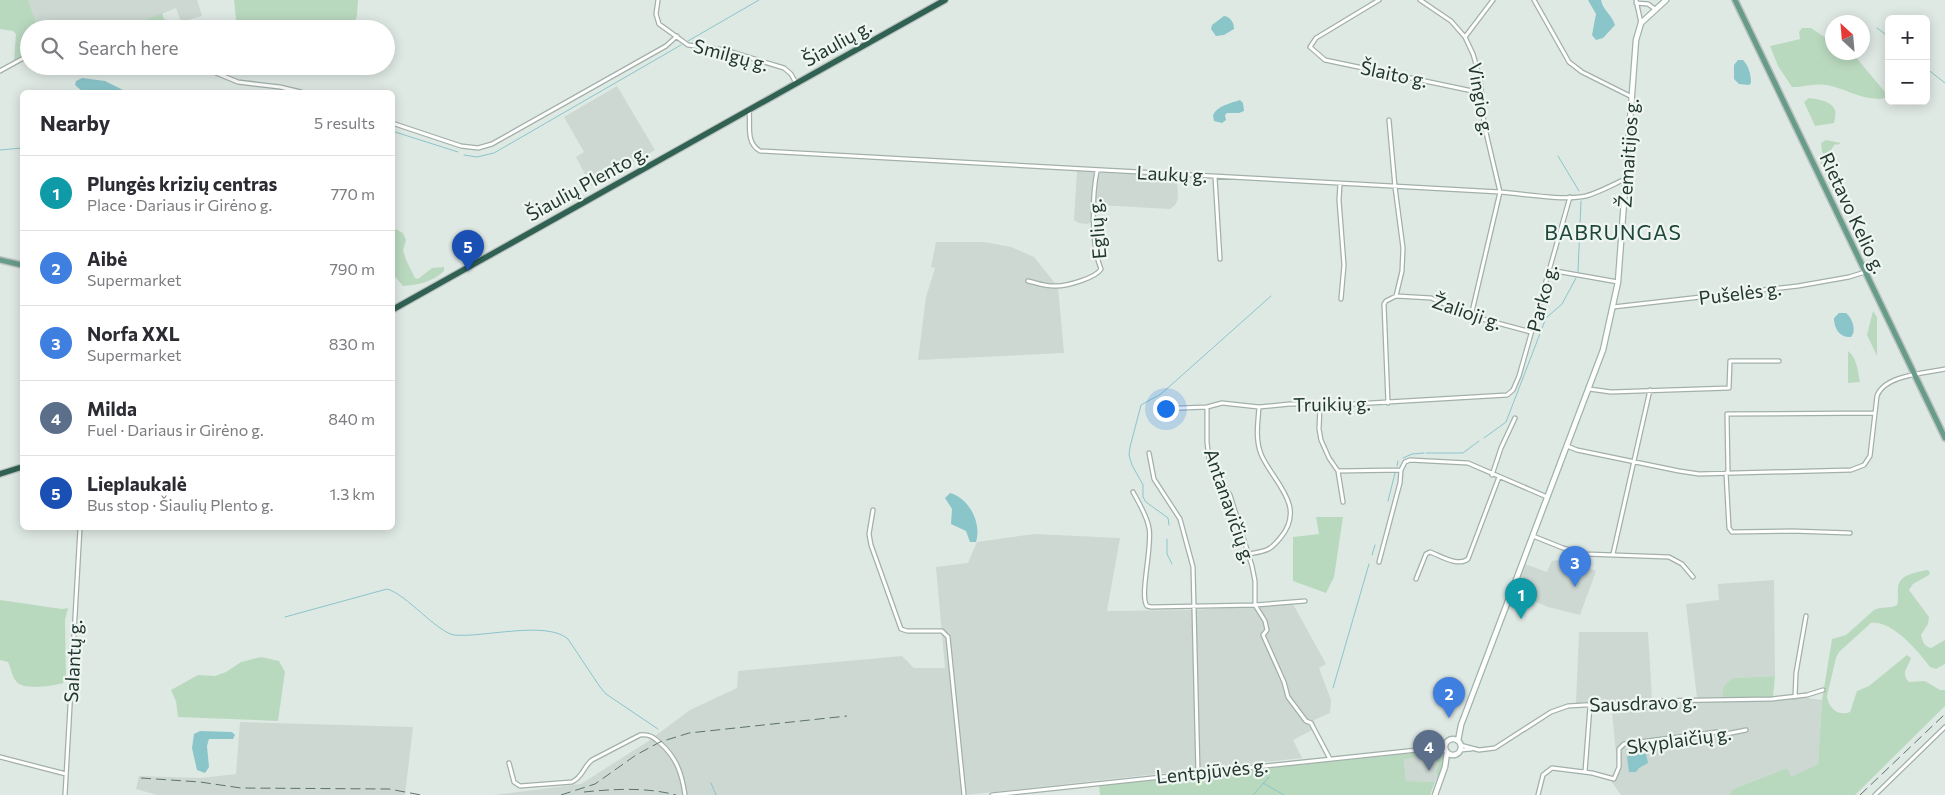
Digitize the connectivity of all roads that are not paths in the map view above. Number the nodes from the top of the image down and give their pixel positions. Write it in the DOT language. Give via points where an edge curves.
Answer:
graph roads {
  1 [pos="658,0"];
  2 [pos="945,0"];
  3 [pos="1379,0"];
  4 [pos="1420,0"];
  5 [pos="1493,0"];
  6 [pos="1534,0"];
  7 [pos="1666,0"];
  8 [pos="1735,0"];
  9 [pos="1636,2"];
  10 [pos="1655,9"];
  11 [pos="1641,23"];
  12 [pos="677,36"];
  13 [pos="1465,37"];
  14 [pos="20,60"];
  15 [pos="0,71"];
  16 [pos="221,75"];
  17 [pos="796,83"];
  18 [pos="293,90"];
  19 [pos="1482,92"];
  20 [pos="1632,98"];
  21 [pos="748,110"];
  22 [pos="1389,120"];
  23 [pos="395,124"];
  24 [pos="1097,171"];
  25 [pos="1215,177"];
  26 [pos="1626,178"];
  27 [pos="1340,184"];
  28 [pos="1394,187"];
  29 [pos="1500,192"];
  30 [pos="1570,197"];
  31 [pos="0,260"];
  32 [pos="1220,260"];
  33 [pos="20,265"];
  34 [pos="1550,270"];
  35 [pos="1864,272"];
  36 [pos="1028,281"];
  37 [pos="1618,282"];
  38 [pos="1396,296"];
  39 [pos="1341,299"];
  40 [pos="395,308"];
  41 [pos="1613,308"];
  42 [pos="1471,316"];
  43 [pos="1531,332"];
  44 [pos="1779,361"];
  45 [pos="1945,369"];
  46 [pos="1914,375"];
  47 [pos="1589,389"];
  48 [pos="1650,390"];
  49 [pos="1507,395"];
  50 [pos="1388,403"];
  51 [pos="1207,406"];
  52 [pos="1320,406"];
  53 [pos="1259,407"];
  54 [pos="1157,409"];
  55 [pos="1875,414"];
  56 [pos="1515,418"];
  57 [pos="1945,438"];
  58 [pos="1567,446"];
  59 [pos="1149,453"];
  60 [pos="1635,462"];
  61 [pos="20,467"];
  62 [pos="1401,470"];
  63 [pos="1338,471"];
  64 [pos="1727,473"];
  65 [pos="0,474"];
  66 [pos="1492,475"];
  67 [pos="1499,477"];
  68 [pos="1133,492"];
  69 [pos="1548,497"];
  70 [pos="1343,502"];
  71 [pos="873,510"];
  72 [pos="80,530"];
  73 [pos="1850,533"];
  74 [pos="1533,536"];
  75 [pos="1249,554"];
  76 [pos="1613,554"];
  77 [pos="1379,562"];
  78 [pos="1693,577"];
  79 [pos="1416,579"];
  80 [pos="1305,601"];
  81 [pos="1255,605"];
  82 [pos="1194,607"];
  83 [pos="1806,616"];
  84 [pos="1823,690"];
  85 [pos="1795,697"];
  86 [pos="1590,706"];
  87 [pos="1945,727"];
  88 [pos="1746,730"];
  89 [pos="1446,744"];
  90 [pos="1458,744"];
  91 [pos="1431,748"];
  92 [pos="1446,751"];
  93 [pos="1453,754"];
  94 [pos="0,757"];
  95 [pos="1330,759"];
  96 [pos="509,763"];
  97 [pos="1445,767"];
  98 [pos="1585,772"];
  99 [pos="1198,773"];
  100 [pos="66,774"];
  101 [pos="65,795"];
  102 [pos="685,795"];
  103 [pos="964,795"];
  104 [pos="992,795"];
  105 [pos="1435,795"];
  106 [pos="1538,795"];
  107 [pos="1875,795"];
  1 -- 12 [label="street, Smilgų g." via="656,14 659,24"];
  2 -- 17 [label="highway, Šiaulių g."];
  3 -- 19 [label="street, Šlaito g." via="1316,38 1310,47 1324,60"];
  4 -- 13 [label="street, Vingio g." via="1451,21"];
  5 -- 13 [label="street"];
  6 -- 20 [label="street" via="1569,62"];
  7 -- 10 [label="main road"];
  8 -- 35 [label="main road, Rietavo Kelio g."];
  9 -- 10 [label="street"];
  9 -- 11 [label="street, Žemaitijos g."];
  10 -- 11 [label="main road"];
  11 -- 20 [label="main road, Žemaitijos g." via="1636,40"];
  12 -- 17 [label="street, Smilgų g." via="688,45 724,50 784,68"];
  12 -- 23 [label="street" via="666,46 492,144 478,148 461,146"];
  13 -- 19 [label="street, Vingio g." via="1477,66"];
  14 -- 15 [label="street"];
  16 -- 18 [label="street" via="238,82"];
  17 -- 21 [label="highway, Šiaulių Plento g."];
  19 -- 29 [label="street, Vingio g." via="1484,124"];
  20 -- 26 [label="main road, Žemaitijos g."];
  21 -- 24 [label="street, Laukų g." via="749,137 760,152"];
  21 -- 40 [label="highway, Šiaulių Plento g."];
  22 -- 28 [label="street"];
  24 -- 25 [label="street, Laukų g."];
  24 -- 36 [label="street, Eglių g." via="1094,206 1095,250 1101,269 1098,274 1056,286"];
  25 -- 27 [label="street, Laukų g."];
  25 -- 32 [label="street"];
  26 -- 30 [label="street, Laukų g." via="1599,192"];
  26 -- 37 [label="main road, Žemaitijos g."];
  27 -- 28 [label="street, Laukų g."];
  27 -- 39 [label="street" via="1344,265"];
  28 -- 29 [label="street, Laukų g."];
  28 -- 38 [label="street" via="1403,248"];
  29 -- 30 [label="street, Laukų g."];
  29 -- 42 [label="street"];
  30 -- 34 [label="street, Parko g."];
  31 -- 33 [label="main road"];
  34 -- 37 [label="street"];
  34 -- 43 [label="street, Parko g."];
  35 -- 41 [label="street, Pušelės g." via="1798,286"];
  35 -- 46 [label="main road, Rietavo Kelio g."];
  37 -- 41 [label="main road, Žemaitijos g."];
  38 -- 42 [label="street, Žalioji g." via="1431,298"];
  38 -- 50 [label="street" via="1384,304"];
  41 -- 47 [label="main road, Žemaitijos g."];
  42 -- 43 [label="street, Žalioji g."];
  43 -- 49 [label="street, Parko g." via="1519,376"];
  44 -- 48 [label="street" via="1730,361 1728,388"];
  45 -- 46 [label="street"];
  46 -- 55 [label="street" via="1882,388 1877,396"];
  46 -- 57 [label="main road, Rietavo Kelio g."];
  47 -- 48 [label="street" via="1611,392"];
  47 -- 58 [label="main road, Žemaitijos g."];
  48 -- 60 [label="street"];
  49 -- 50 [label="street, Truikių g."];
  50 -- 52 [label="street, Truikių g."];
  51 -- 53 [label="street, Truikių g." via="1222,403"];
  51 -- 54 [label="street, Truikių g."];
  51 -- 75 [label="street, Antanavičių g." via="1209,458 1230,495"];
  52 -- 53 [label="street, Truikių g."];
  52 -- 63 [label="street" via="1321,440"];
  53 -- 75 [label="street" via="1258,444 1288,500 1290,515 1287,530 1268,551"];
  55 -- 64 [label="street" via="1872,450 1864,465 1858,468"];
  55 -- 64 [label="street" via="1727,414"];
  56 -- 66 [label="street"];
  58 -- 60 [label="street"];
  58 -- 69 [label="main road, Žemaitijos g."];
  59 -- 82 [label="street" via="1154,479 1175,509 1183,530 1193,567"];
  60 -- 64 [label="street" via="1699,474"];
  60 -- 76 [label="street"];
  61 -- 65 [label="highway"];
  62 -- 63 [label="street"];
  62 -- 66 [label="street" via="1410,460 1460,462"];
  62 -- 77 [label="street"];
  63 -- 70 [label="street"];
  64 -- 73 [label="street" via="1730,531 1734,533"];
  66 -- 67 [label="street"];
  67 -- 69 [label="street"];
  67 -- 79 [label="street" via="1468,560 1458,563 1430,552 1426,554"];
  68 -- 82 [label="street" via="1150,528 1144,602 1151,608"];
  69 -- 74 [label="main road, Žemaitijos g."];
  71 -- 103 [label="street" via="868,534 901,629 942,631 948,637"];
  72 -- 100 [label="street, Salantų g."];
  74 -- 76 [label="street" via="1585,554"];
  74 -- 90 [label="main road, Žemaitijos g." via="1460,726"];
  75 -- 81 [label="street, Antanavičių g." via="1255,581"];
  76 -- 78 [label="street" via="1669,556 1682,564"];
  80 -- 81 [label="street"];
  81 -- 82 [label="street"];
  81 -- 95 [label="street" via="1265,621 1267,630 1263,636 1288,697 1311,723"];
  82 -- 99 [label="street"];
  83 -- 85 [label="street"];
  84 -- 85 [label="street, Sausdravo g."];
  85 -- 86 [label="street, Sausdravo g."];
  86 -- 90 [label="street, Sausdravo g." via="1561,707 1498,747 1485,750"];
  86 -- 98 [label="street"];
  87 -- 107 [label="street"];
  88 -- 98 [label="street, Skyplaičių g." via="1627,743 1619,749 1614,779"];
  89 -- 90 [label="main road"];
  89 -- 91 [label="street, Lentpjūvės g."];
  89 -- 92 [label="main road"];
  90 -- 93 [label="main road"];
  91 -- 92 [label="street, Lentpjūvės g."];
  91 -- 95 [label="street, Lentpjūvės g."];
  92 -- 93 [label="main road"];
  92 -- 97 [label="main road"];
  93 -- 97 [label="main road"];
  94 -- 100 [label="street"];
  95 -- 99 [label="street, Lentpjūvės g."];
  96 -- 102 [label="street" via="514,782 520,786 572,782 579,779 592,760 648,734 673,756"];
  97 -- 105 [label="main road"];
  98 -- 106 [label="street, Skyplaičių g." via="1558,768 1547,771"];
  99 -- 104 [label="street, Lentpjūvės g."];
  100 -- 101 [label="street, Salantų g."];
}
